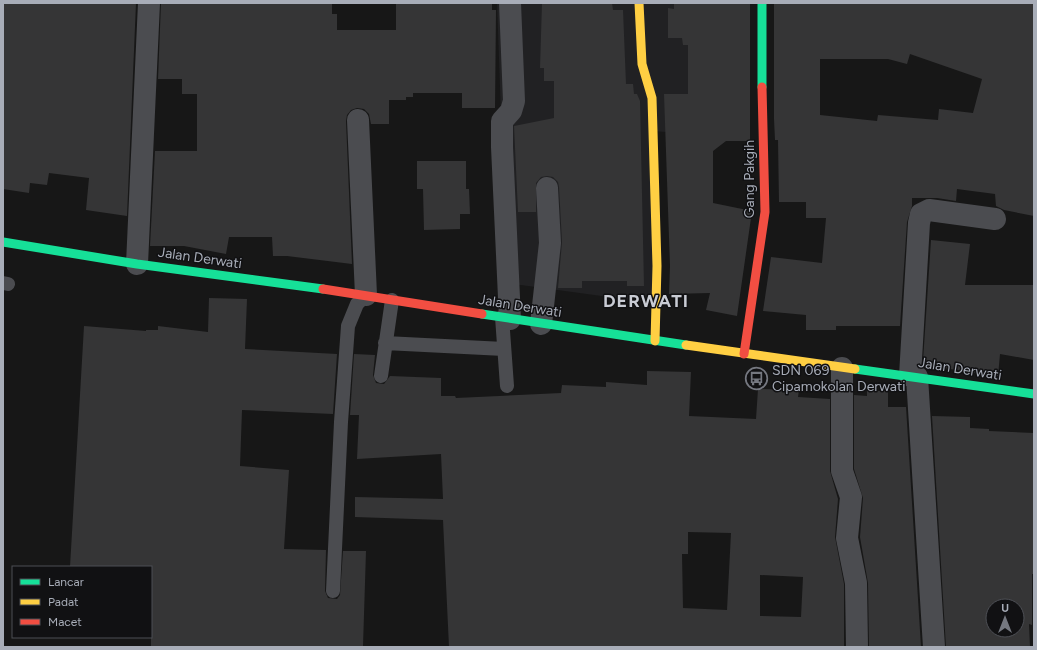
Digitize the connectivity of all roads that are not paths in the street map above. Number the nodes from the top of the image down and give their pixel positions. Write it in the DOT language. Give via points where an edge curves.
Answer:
graph roads {
  1 [pos="149,3"];
  2 [pos="510,3"];
  3 [pos="639,3"];
  4 [pos="762,3"];
  5 [pos="358,120"];
  6 [pos="547,188"];
  7 [pos="995,219"];
  8 [pos="3,242"];
  9 [pos="137,264"];
  10 [pos="366,295"];
  11 [pos="392,300"];
  12 [pos="506,318"];
  13 [pos="541,324"];
  14 [pos="655,341"];
  15 [pos="385,343"];
  16 [pos="504,349"];
  17 [pos="744,354"];
  18 [pos="842,368"];
  19 [pos="381,376"];
  20 [pos="914,376"];
  21 [pos="507,386"];
  22 [pos="1034,394"];
  23 [pos="333,591"];
  24 [pos="857,647"];
  25 [pos="934,647"];
  1 -- 9 [label="street"];
  2 -- 12 [label="street" via="514,101 511,111 502,121"];
  3 -- 14 [label="main road" via="639,33 645,84 652,98 657,266"];
  4 -- 17 [label="main road, Gang Pakgih" via="765,212"];
  5 -- 10 [label="street"];
  6 -- 13 [label="street" via="550,243"];
  7 -- 20 [label="street" via="929,210 921,214"];
  8 -- 9 [label="main road, Jalan Derwati"];
  9 -- 10 [label="main road, Jalan Derwati"];
  10 -- 11 [label="main road, Jalan Derwati"];
  10 -- 23 [label="lane" via="357,304 348,326"];
  11 -- 12 [label="main road, Jalan Derwati"];
  11 -- 15 [label="lane"];
  12 -- 13 [label="main road, Jalan Derwati"];
  12 -- 16 [label="lane"];
  13 -- 14 [label="main road, Jalan Derwati"];
  14 -- 17 [label="main road, Jalan Derwati"];
  15 -- 16 [label="lane"];
  15 -- 19 [label="lane"];
  16 -- 21 [label="lane"];
  17 -- 18 [label="main road, Jalan Derwati"];
  18 -- 20 [label="main road, Jalan Derwati"];
  18 -- 24 [label="street" via="842,471 851,497 847,538 856,583"];
  20 -- 22 [label="main road, Jalan Derwati"];
  20 -- 25 [label="street"];
}
